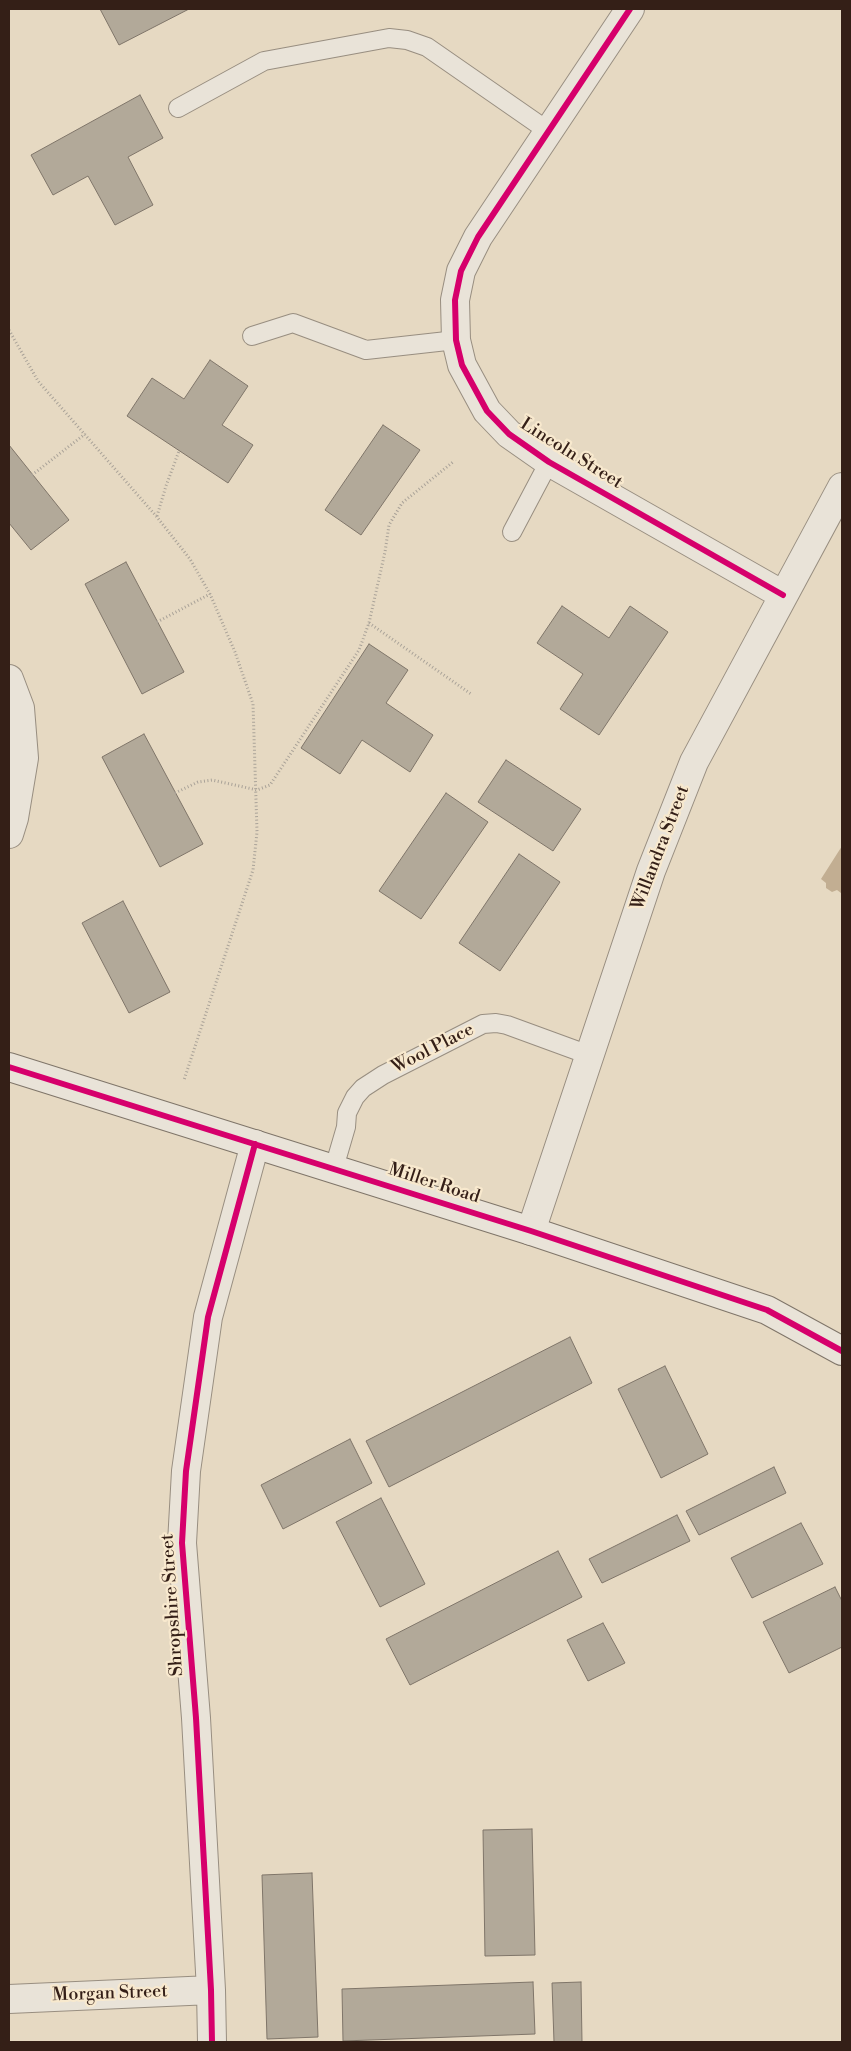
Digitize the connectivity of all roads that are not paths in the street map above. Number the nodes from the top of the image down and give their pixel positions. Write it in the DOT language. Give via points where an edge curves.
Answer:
graph roads {
  1 [pos="630,9"];
  2 [pos="178,108"];
  3 [pos="548,131"];
  4 [pos="252,336"];
  5 [pos="456,340"];
  6 [pos="549,462"];
  7 [pos="842,487"];
  8 [pos="512,532"];
  9 [pos="783,596"];
  10 [pos="9,678"];
  11 [pos="9,834"];
  12 [pos="589,1055"];
  13 [pos="9,1067"];
  14 [pos="255,1144"];
  15 [pos="334,1168"];
  16 [pos="531,1231"];
  17 [pos="840,1344"];
  18 [pos="211,1990"];
  19 [pos="9,1998"];
  20 [pos="212,2042"];
  1 -- 3 [label="street, Lincoln Street"];
  2 -- 3 [label="lane" via="264,62 389,38 427,47"];
  3 -- 5 [label="street, Lincoln Street" via="478,237 461,271 455,300"];
  4 -- 5 [label="lane" via="293,323 366,350"];
  5 -- 6 [label="street, Lincoln Street" via="462,366 487,411 509,434"];
  6 -- 8 [label="lane"];
  6 -- 9 [label="street, Lincoln Street"];
  7 -- 9 [label="street, Willandra Street"];
  9 -- 12 [label="street, Willandra Street" via="694,762 650,871"];
  10 -- 11 [label="street" via="20,708 24,758"];
  12 -- 15 [label="lane, Wool Place" via="507,1025 483,1024 364,1088 347,1113"];
  12 -- 16 [label="street, Willandra Street"];
  13 -- 14 [label="street, Miller Road"];
  14 -- 15 [label="street, Miller Road"];
  14 -- 18 [label="street, Shropshire Street" via="208,1317 186,1471 182,1543 196,1718"];
  15 -- 16 [label="street, Miller Road"];
  16 -- 17 [label="street, Miller Road" via="767,1310"];
  18 -- 19 [label="street, Morgan Street"];
  18 -- 20 [label="street, Shropshire Street"];
}
